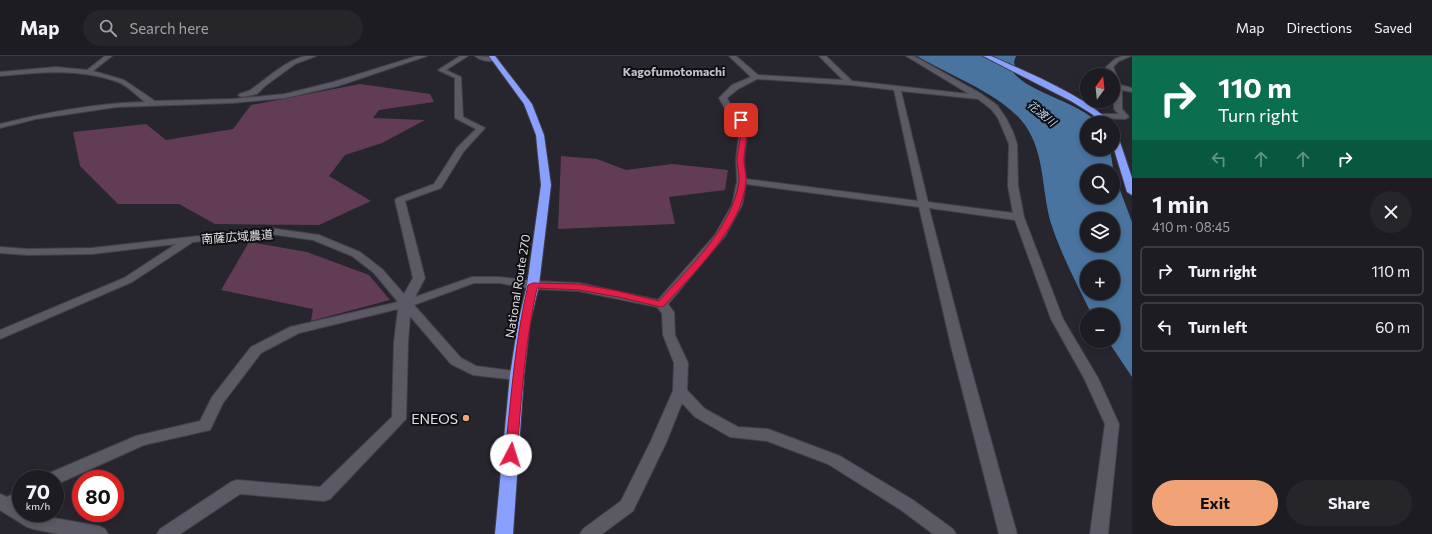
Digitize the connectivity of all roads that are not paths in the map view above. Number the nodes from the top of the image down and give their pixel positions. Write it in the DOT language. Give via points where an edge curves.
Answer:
graph roads {
  1 [pos="109,56"];
  2 [pos="313,56"];
  3 [pos="424,56"];
  4 [pos="465,56"];
  5 [pos="478,56"];
  6 [pos="732,56"];
  7 [pos="822,56"];
  8 [pos="909,56"];
  9 [pos="986,56"];
  10 [pos="1128,56"];
  11 [pos="494,58"];
  12 [pos="1110,68"];
  13 [pos="88,72"];
  14 [pos="0,74"];
  15 [pos="756,77"];
  16 [pos="850,83"];
  17 [pos="1120,88"];
  18 [pos="897,89"];
  19 [pos="1132,90"];
  20 [pos="980,97"];
  21 [pos="152,103"];
  22 [pos="162,103"];
  23 [pos="1118,108"];
  24 [pos="1099,116"];
  25 [pos="1120,117"];
  26 [pos="1125,117"];
  27 [pos="1132,122"];
  28 [pos="0,126"];
  29 [pos="1120,155"];
  30 [pos="742,181"];
  31 [pos="1132,192"];
  32 [pos="924,204"];
  33 [pos="1019,217"];
  34 [pos="189,240"];
  35 [pos="0,250"];
  36 [pos="533,285"];
  37 [pos="406,304"];
  38 [pos="661,304"];
  39 [pos="0,335"];
  40 [pos="517,375"];
  41 [pos="680,391"];
  42 [pos="64,474"];
  43 [pos="9,501"];
  44 [pos="99,534"];
  45 [pos="166,534"];
  46 [pos="504,534"];
  47 [pos="589,534"];
  48 [pos="947,534"];
  49 [pos="1008,534"];
  50 [pos="1099,534"];
  1 -- 13 [label="street"];
  2 -- 22 [label="street" via="293,63 254,92 174,99"];
  3 -- 22 [label="street" via="335,84 285,96"];
  4 -- 37 [label="street" via="441,70 458,77 459,118 481,128 460,150 438,186 400,200 419,278"];
  5 -- 11 [label="street" via="483,59"];
  6 -- 15 [label="street"];
  7 -- 16 [label="street"];
  8 -- 20 [label="street"];
  9 -- 24 [label="highway" via="1069,96"];
  10 -- 12 [label="street" via="1117,60"];
  11 -- 36 [label="highway, National Route 270" via="528,104 540,135 546,185"];
  13 -- 14 [label="street" via="56,69"];
  13 -- 21 [label="street" via="122,81"];
  15 -- 16 [label="street"];
  15 -- 30 [label="street" via="735,87 723,98 744,126 740,160"];
  16 -- 18 [label="street"];
  17 -- 19 [label="street"];
  18 -- 20 [label="street"];
  18 -- 32 [label="street"];
  20 -- 33 [label="street" via="994,107 1009,132 1014,170 1013,186"];
  21 -- 22 [label="street"];
  21 -- 28 [label="street" via="117,105 36,117"];
  23 -- 26 [label="street"];
  25 -- 26 [label="street"];
  26 -- 27 [label="street"];
  29 -- 31 [label="highway"];
  30 -- 32 [label="street"];
  30 -- 38 [label="street" via="737,205 720,236"];
  32 -- 33 [label="street"];
  32 -- 49 [label="street" via="959,350"];
  33 -- 50 [label="street" via="1058,319 1091,378 1112,424"];
  34 -- 35 [label="street, 南薩広域農道" via="92,251"];
  34 -- 37 [label="street, 南薩広域農道" via="270,232 315,238 356,254 378,271"];
  34 -- 39 [label="street" via="128,280"];
  36 -- 37 [label="street" via="499,280 472,280"];
  36 -- 38 [label="street" via="579,287"];
  36 -- 40 [label="highway, National Route 270" via="524,323"];
  37 -- 40 [label="street, 南薩広域農道" via="456,361 473,370"];
  37 -- 42 [label="street" via="295,330 256,350 217,401 205,426 141,440"];
  37 -- 45 [label="street" via="401,342 399,419 324,494 237,487"];
  38 -- 41 [label="street" via="668,312 669,335 681,363"];
  40 -- 46 [label="highway, National Route 270"];
  41 -- 47 [label="street" via="627,506"];
  41 -- 48 [label="street" via="700,413 735,433 768,435 834,460 889,493"];
  43 -- 44 [label="street" via="33,522"];
}
